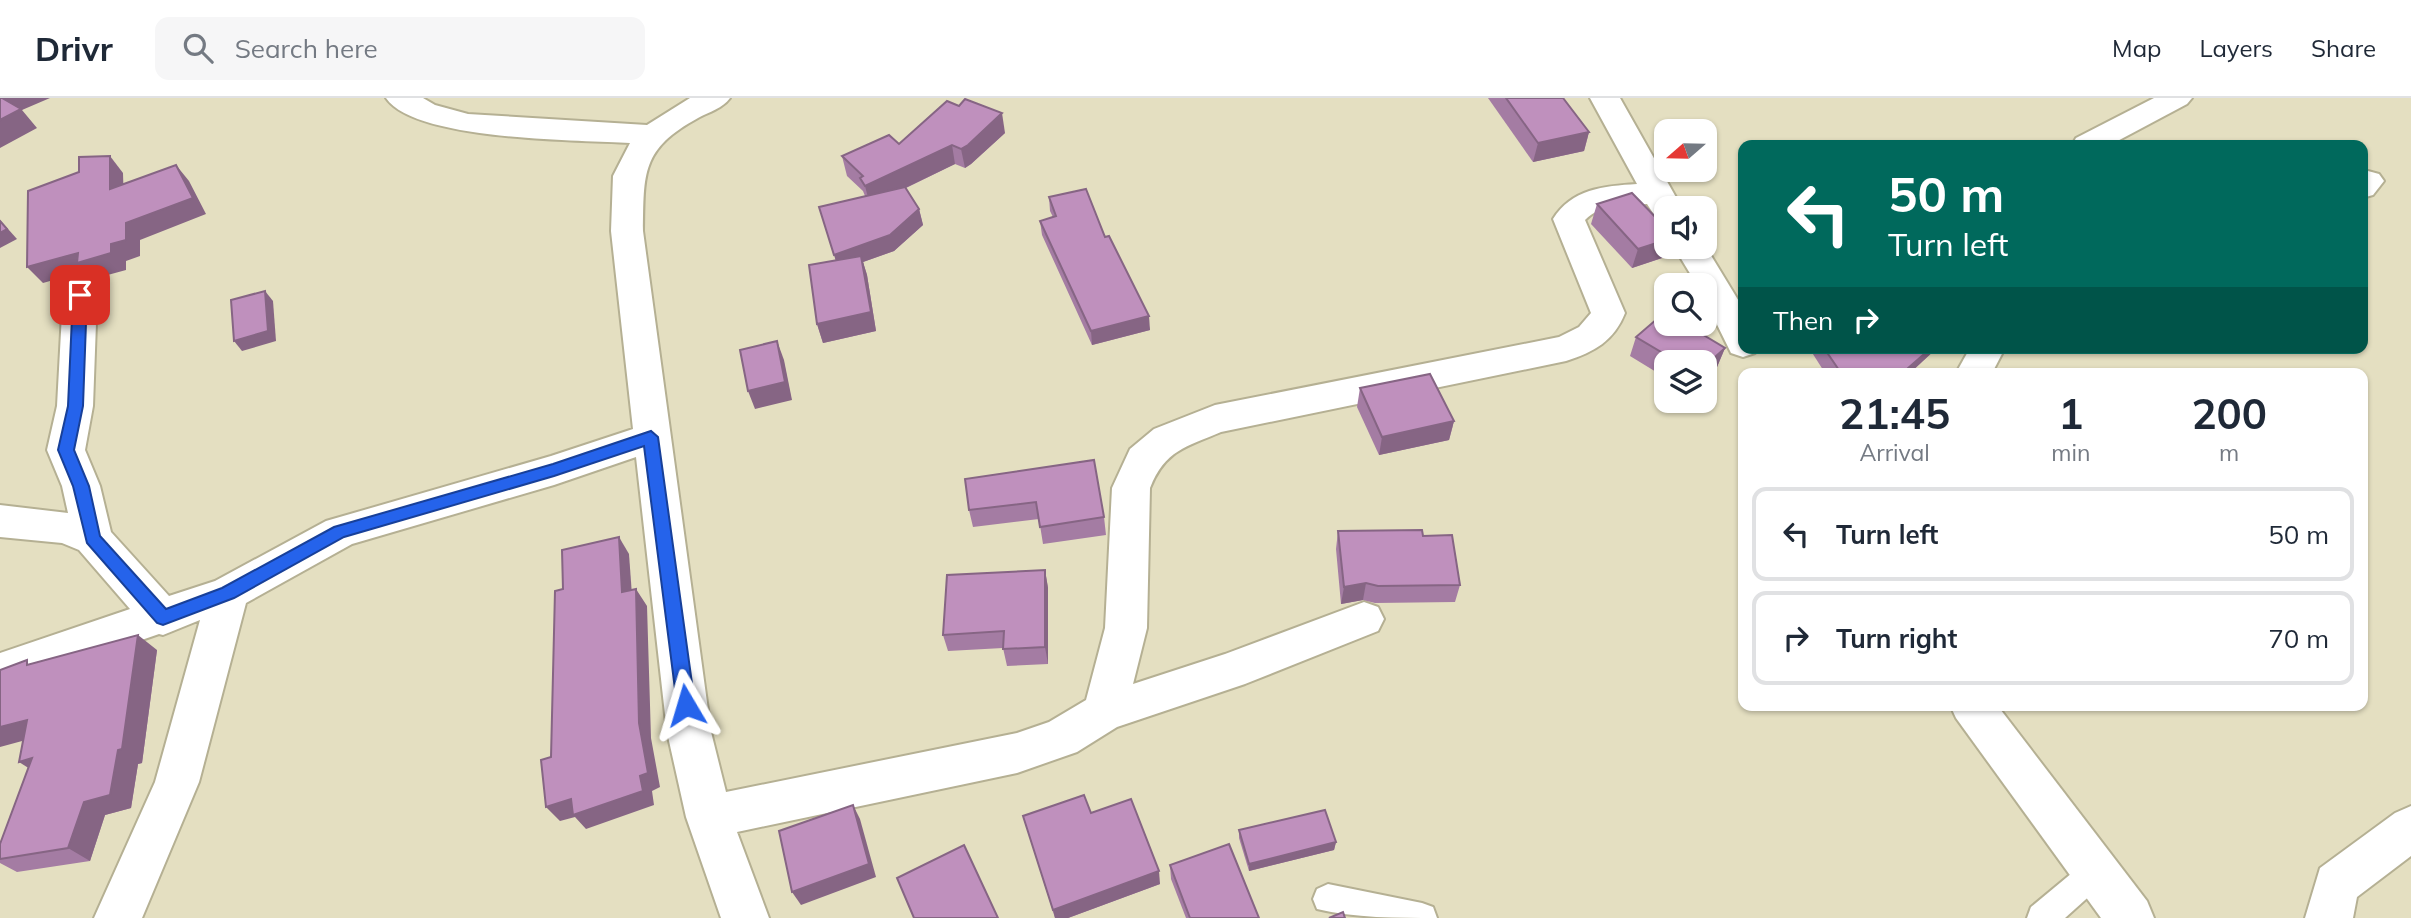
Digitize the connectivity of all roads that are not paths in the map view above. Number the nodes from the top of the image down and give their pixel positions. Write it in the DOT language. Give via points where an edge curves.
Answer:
graph roads {
  1 [pos="401,98"];
  2 [pos="575,98"];
  3 [pos="715,98"];
  4 [pos="1605,98"];
  5 [pos="2177,98"];
  6 [pos="588,131"];
  7 [pos="651,135"];
  8 [pos="2097,140"];
  9 [pos="1658,196"];
  10 [pos="1654,201"];
  11 [pos="1698,259"];
  12 [pos="80,295"];
  13 [pos="1738,333"];
  14 [pos="651,437"];
  15 [pos="0,521"];
  16 [pos="93,539"];
  17 [pos="228,593"];
  18 [pos="163,618"];
  19 [pos="1364,619"];
  20 [pos="0,671"];
  21 [pos="1975,711"];
  22 [pos="1104,712"];
  23 [pos="709,817"];
  24 [pos="2411,828"];
  25 [pos="2094,873"];
  26 [pos="1328,899"];
  27 [pos="118,918"];
  28 [pos="745,918"];
  29 [pos="1422,918"];
  30 [pos="2042,918"];
  31 [pos="2130,918"];
  32 [pos="2329,918"];
  1 -- 6 [label="street" via="424,111 467,123"];
  2 -- 6 [label="street"];
  3 -- 7 [label="street"];
  4 -- 9 [label="street"];
  5 -- 8 [label="street"];
  6 -- 7 [label="street"];
  7 -- 14 [label="street" via="629,178 627,231"];
  10 -- 22 [label="street" via="1586,202 1574,208 1569,219 1608,313 1604,324 1584,340 1566,348 1215,419 1167,439 1143,459 1131,488 1126,628"];
  11 -- 13 [label="street"];
  12 -- 16 [label="street" via="75,406 66,450 81,486"];
  14 -- 17 [label="street" via="554,470 340,531"];
  14 -- 23 [label="street" via="689,732"];
  15 -- 16 [label="street" via="66,528"];
  16 -- 18 [label="street"];
  17 -- 18 [label="street"];
  17 -- 27 [label="street" via="177,782"];
  18 -- 20 [label="street"];
  19 -- 22 [label="street" via="1230,671"];
  21 -- 25 [label="street"];
  22 -- 23 [label="street" via="1062,738 1017,752"];
  23 -- 28 [label="street"];
  24 -- 32 [label="street" via="2337,884"];
  25 -- 30 [label="lane"];
  25 -- 31 [label="street"];
  26 -- 29 [label="lane"];
}
